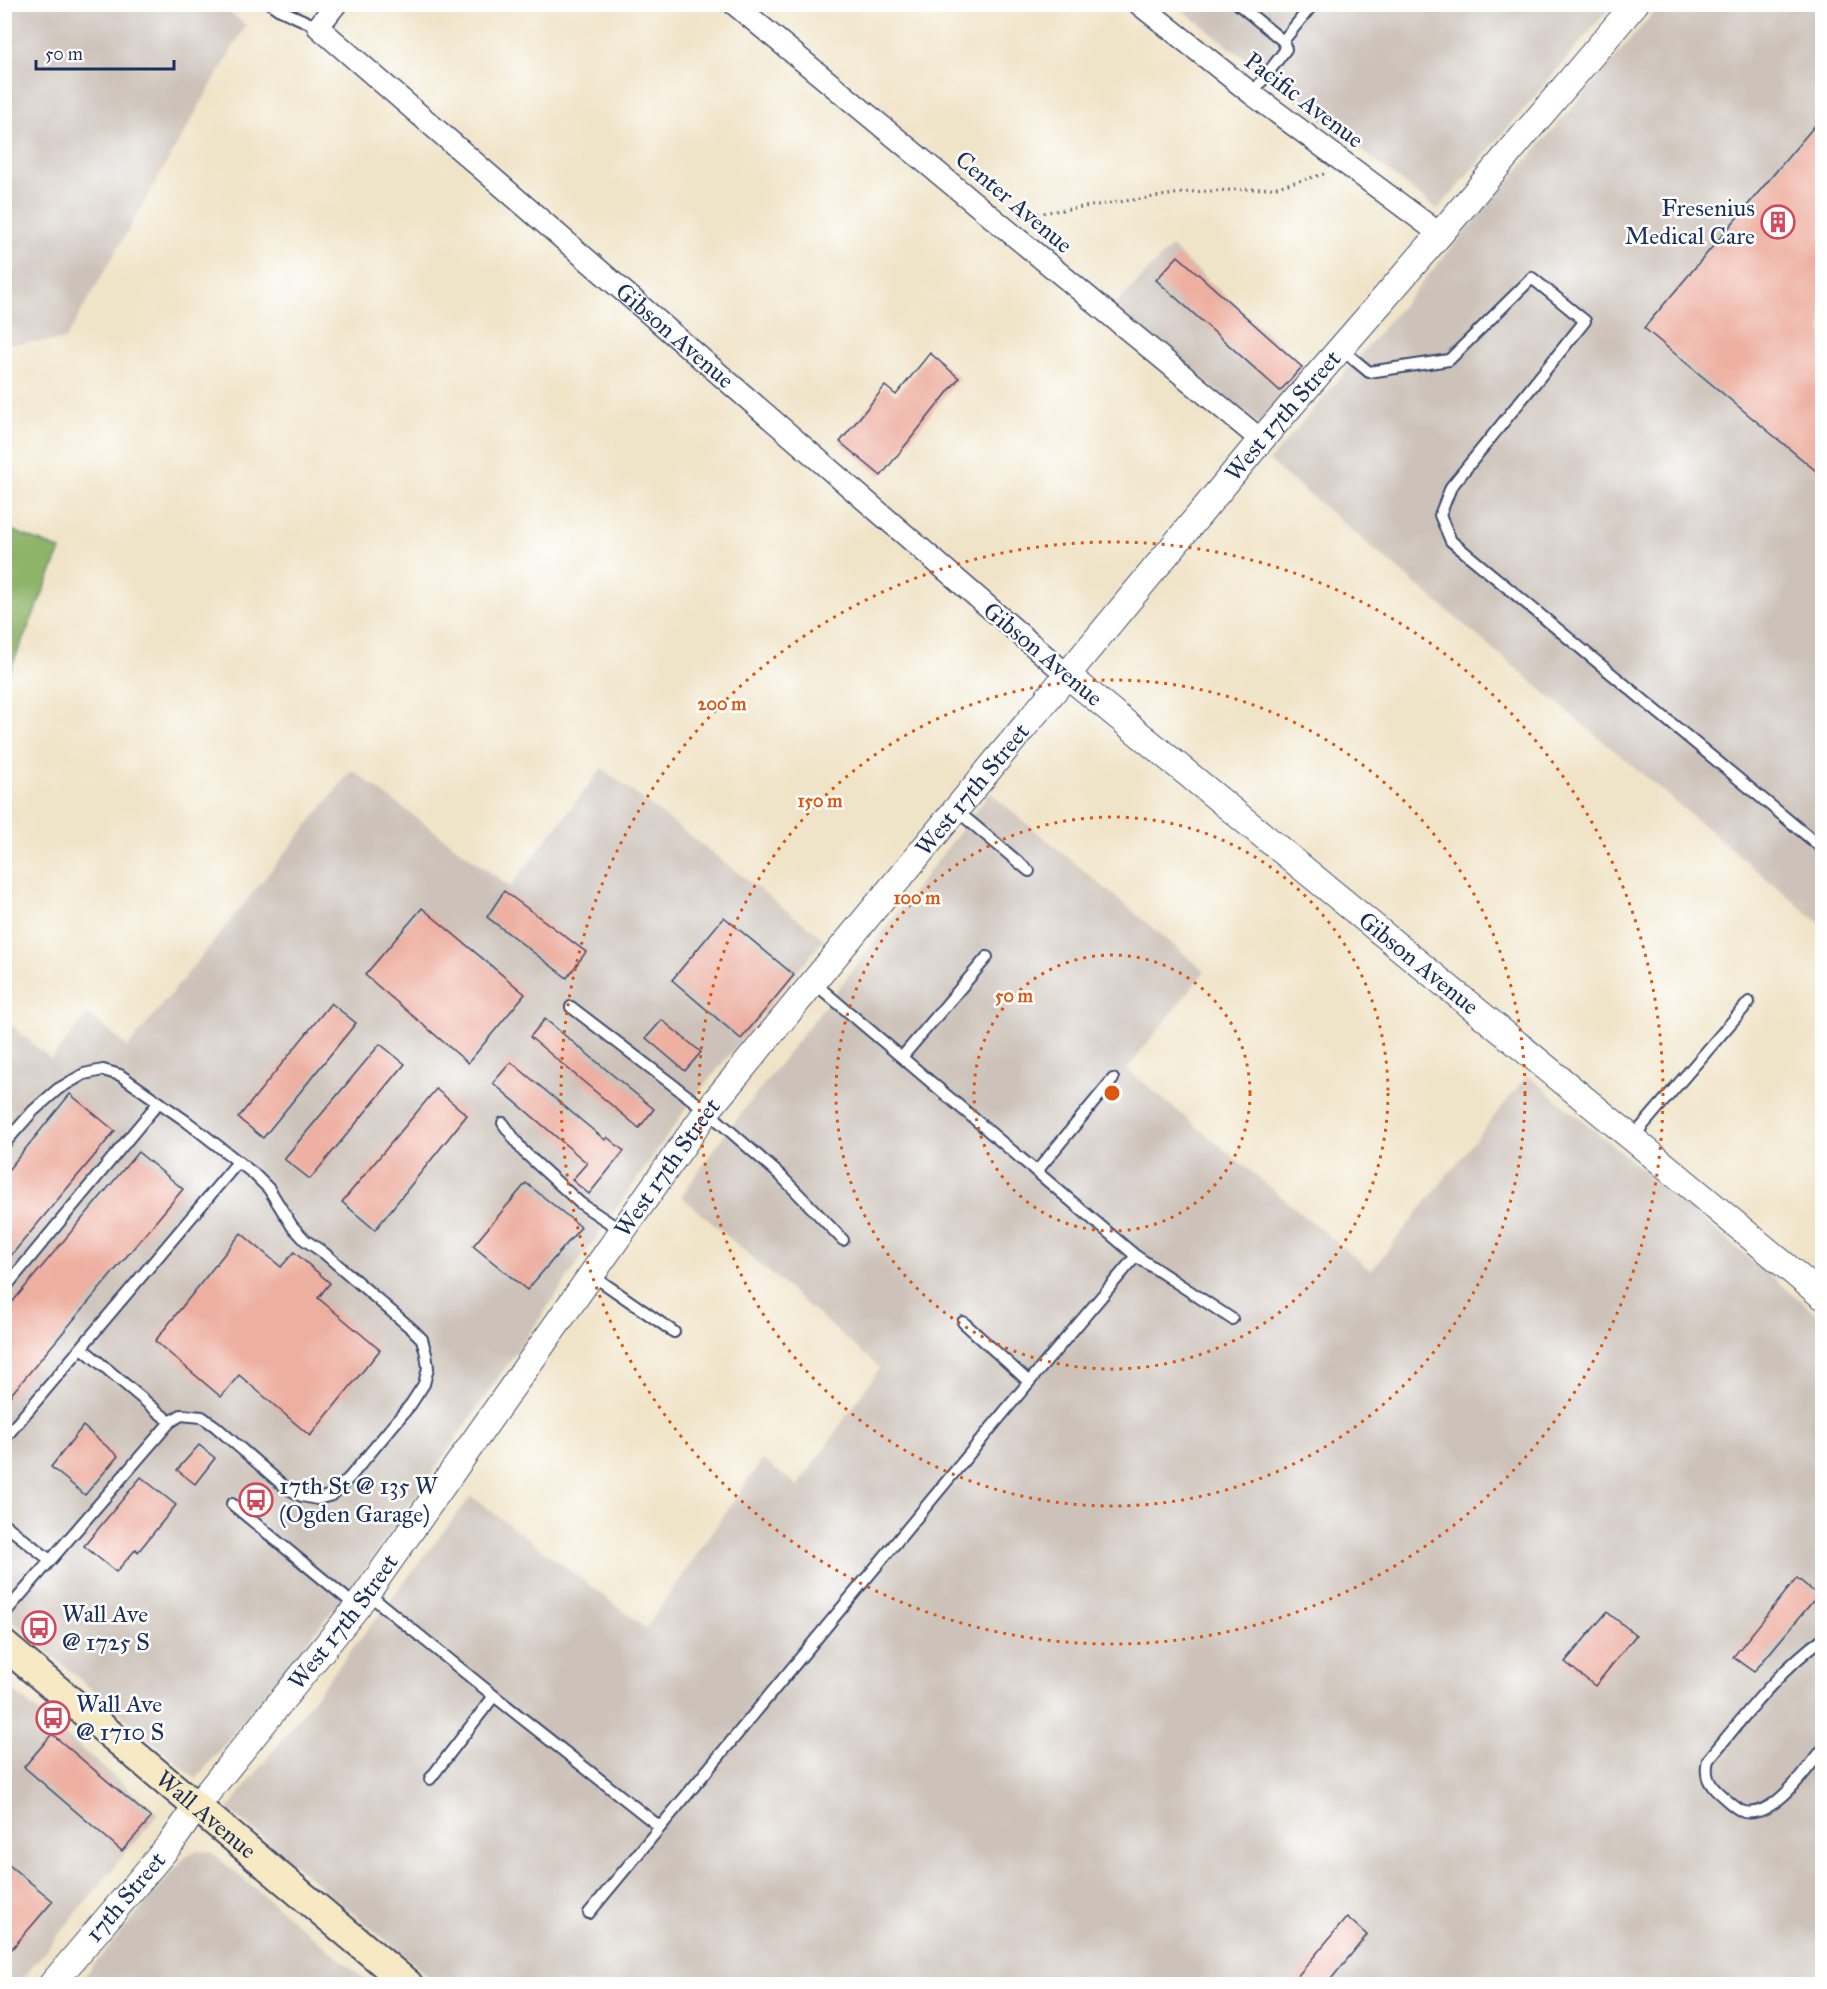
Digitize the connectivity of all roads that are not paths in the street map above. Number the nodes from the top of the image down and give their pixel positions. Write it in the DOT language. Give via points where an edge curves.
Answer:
graph roads {
  1 [pos="271,4"];
  2 [pos="336,4"];
  3 [pos="734,4"];
  4 [pos="1238,4"];
  5 [pos="1313,4"];
  6 [pos="1635,4"];
  7 [pos="1144,6"];
  8 [pos="318,27"];
  9 [pos="1283,41"];
  10 [pos="1252,94"];
  11 [pos="1440,234"];
  12 [pos="1340,348"];
  13 [pos="1261,440"];
  14 [pos="1066,674"];
  15 [pos="955,809"];
  16 [pos="1822,848"];
  17 [pos="1029,871"];
  18 [pos="987,957"];
  19 [pos="813,982"];
  20 [pos="1749,1002"];
  21 [pos="572,1007"];
  22 [pos="902,1057"];
  23 [pos="1113,1079"];
  24 [pos="159,1102"];
  25 [pos="706,1111"];
  26 [pos="503,1122"];
  27 [pos="1632,1138"];
  28 [pos="4,1144"];
  29 [pos="238,1162"];
  30 [pos="1037,1171"];
  31 [pos="622,1231"];
  32 [pos="843,1240"];
  33 [pos="1136,1256"];
  34 [pos="592,1275"];
  35 [pos="4,1289"];
  36 [pos="1822,1296"];
  37 [pos="1232,1319"];
  38 [pos="963,1322"];
  39 [pos="674,1332"];
  40 [pos="82,1348"];
  41 [pos="1029,1382"];
  42 [pos="170,1422"];
  43 [pos="4,1439"];
  44 [pos="232,1504"];
  45 [pos="4,1524"];
  46 [pos="50,1560"];
  47 [pos="362,1600"];
  48 [pos="4,1614"];
  49 [pos="1822,1638"];
  50 [pos="4,1645"];
  51 [pos="494,1696"];
  52 [pos="1822,1750"];
  53 [pos="430,1779"];
  54 [pos="196,1807"];
  55 [pos="660,1827"];
  56 [pos="589,1913"];
  57 [pos="52,1984"];
  58 [pos="408,1984"];
  1 -- 8 [label="lane, Gibson Avenue"];
  2 -- 8 [label="street"];
  3 -- 13 [label="street, Center Avenue"];
  4 -- 9 [label="lane"];
  5 -- 9 [label="lane"];
  6 -- 11 [label="street, West 17th Street"];
  7 -- 10 [label="street, Pacific Avenue"];
  8 -- 14 [label="street, Gibson Avenue"];
  9 -- 10 [label="lane" via="1286,49"];
  10 -- 11 [label="street, Pacific Avenue"];
  11 -- 12 [label="street, West 17th Street"];
  12 -- 13 [label="street, West 17th Street"];
  12 -- 16 [label="lane" via="1369,372 1449,360 1532,278 1585,321 1451,487 1440,515 1451,541"];
  13 -- 14 [label="street, West 17th Street"];
  14 -- 15 [label="street, West 17th Street"];
  14 -- 27 [label="street, Gibson Avenue"];
  15 -- 17 [label="lane"];
  15 -- 19 [label="street, West 17th Street"];
  18 -- 22 [label="lane"];
  19 -- 22 [label="lane"];
  19 -- 25 [label="street, West 17th Street"];
  20 -- 27 [label="lane"];
  21 -- 25 [label="lane"];
  22 -- 30 [label="lane"];
  23 -- 30 [label="lane"];
  24 -- 28 [label="lane" via="120,1075 103,1070 84,1074 58,1089"];
  24 -- 29 [label="lane"];
  24 -- 35 [label="lane"];
  25 -- 31 [label="street, West 17th Street"];
  25 -- 32 [label="lane" via="780,1175"];
  26 -- 31 [label="lane" via="523,1151 580,1203"];
  27 -- 36 [label="street, Gibson Avenue"];
  29 -- 40 [label="lane"];
  29 -- 42 [label="lane" via="269,1189 305,1240 422,1339 428,1368 424,1384 351,1478 332,1495 317,1499 285,1487 202,1417 181,1414"];
  30 -- 33 [label="lane"];
  31 -- 34 [label="street, West 17th Street"];
  33 -- 37 [label="lane"];
  33 -- 41 [label="lane"];
  34 -- 39 [label="lane"];
  34 -- 47 [label="street, West 17th Street"];
  38 -- 41 [label="lane"];
  40 -- 42 [label="lane"];
  40 -- 43 [label="lane"];
  41 -- 55 [label="lane"];
  42 -- 46 [label="lane"];
  44 -- 47 [label="lane"];
  45 -- 46 [label="lane"];
  46 -- 48 [label="lane"];
  47 -- 51 [label="lane"];
  47 -- 54 [label="street, West 17th Street"];
  49 -- 52 [label="lane" via="1774,1681 1708,1760 1705,1772 1713,1788 1742,1812 1752,1812 1773,1805"];
  50 -- 54 [label="main road, Wall Avenue"];
  51 -- 53 [label="lane"];
  51 -- 55 [label="lane"];
  54 -- 57 [label="street, 17th Street" via="172,1842"];
  54 -- 58 [label="main road, Wall Avenue"];
  55 -- 56 [label="lane"];
}
